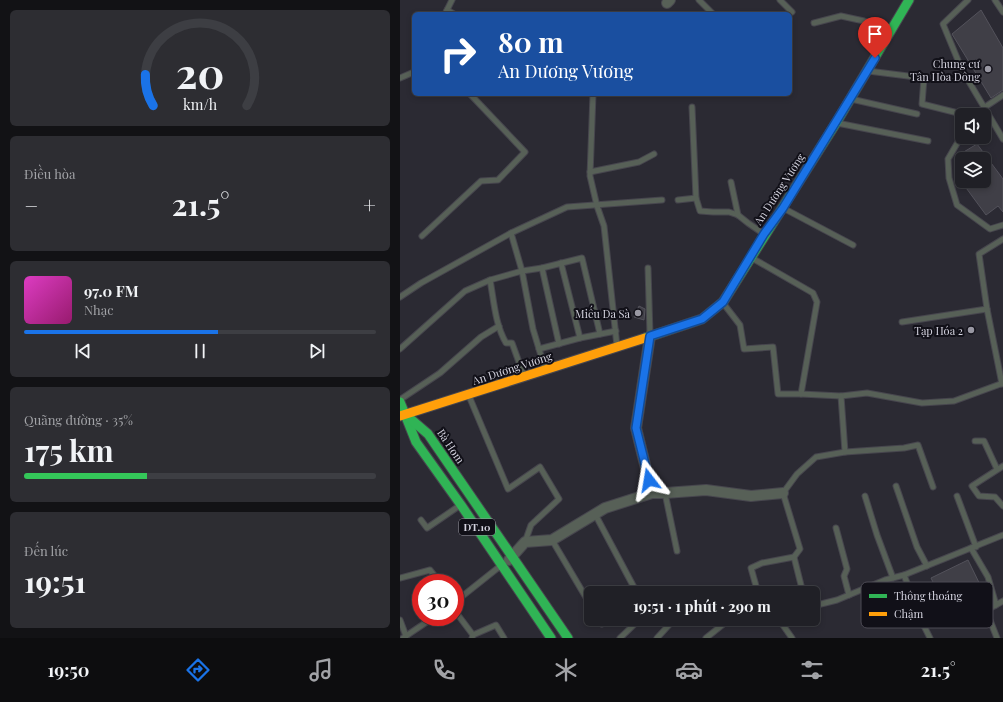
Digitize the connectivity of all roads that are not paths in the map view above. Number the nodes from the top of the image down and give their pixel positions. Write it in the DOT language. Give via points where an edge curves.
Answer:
graph roads {
  1 [pos="452,0"];
  2 [pos="699,0"];
  3 [pos="780,0"];
  4 [pos="968,0"];
  5 [pos="995,0"];
  6 [pos="907,1"];
  7 [pos="446,12"];
  8 [pos="711,12"];
  9 [pos="792,12"];
  10 [pos="1003,12"];
  11 [pos="814,24"];
  12 [pos="891,30"];
  13 [pos="867,71"];
  14 [pos="412,73"];
  15 [pos="400,78"];
  16 [pos="1003,95"];
  17 [pos="472,96"];
  18 [pos="593,96"];
  19 [pos="850,99"];
  20 [pos="692,107"];
  21 [pos="985,107"];
  22 [pos="955,111"];
  23 [pos="917,114"];
  24 [pos="836,123"];
  25 [pos="1003,140"];
  26 [pos="928,141"];
  27 [pos="957,144"];
  28 [pos="654,154"];
  29 [pos="590,172"];
  30 [pos="732,182"];
  31 [pos="696,198"];
  32 [pos="662,200"];
  33 [pos="678,200"];
  34 [pos="597,206"];
  35 [pos="783,208"];
  36 [pos="738,215"];
  37 [pos="1003,225"];
  38 [pos="511,233"];
  39 [pos="764,234"];
  40 [pos="422,236"];
  41 [pos="1003,239"];
  42 [pos="852,245"];
  43 [pos="751,258"];
  44 [pos="561,263"];
  45 [pos="542,268"];
  46 [pos="648,268"];
  47 [pos="522,271"];
  48 [pos="490,280"];
  49 [pos="400,297"];
  50 [pos="723,302"];
  51 [pos="987,309"];
  52 [pos="902,322"];
  53 [pos="499,326"];
  54 [pos="616,331"];
  55 [pos="600,334"];
  56 [pos="650,336"];
  57 [pos="580,338"];
  58 [pos="560,344"];
  59 [pos="617,347"];
  60 [pos="400,349"];
  61 [pos="539,349"];
  62 [pos="545,370"];
  63 [pos="525,377"];
  64 [pos="1003,384"];
  65 [pos="800,394"];
  66 [pos="468,395"];
  67 [pos="841,396"];
  68 [pos="400,401"];
  69 [pos="403,415"];
  70 [pos="975,441"];
  71 [pos="845,452"];
  72 [pos="1003,466"];
  73 [pos="997,469"];
  74 [pos="896,486"];
  75 [pos="933,486"];
  76 [pos="783,492"];
  77 [pos="652,493"];
  78 [pos="665,493"];
  79 [pos="865,496"];
  80 [pos="957,496"];
  81 [pos="461,505"];
  82 [pos="1003,506"];
  83 [pos="594,514"];
  84 [pos="421,520"];
  85 [pos="836,528"];
  86 [pos="1003,535"];
  87 [pos="552,540"];
  88 [pos="525,542"];
  89 [pos="974,547"];
  90 [pos="677,551"];
  91 [pos="794,557"];
  92 [pos="512,558"];
  93 [pos="502,565"];
  94 [pos="927,566"];
  95 [pos="415,574"];
  96 [pos="433,574"];
  97 [pos="412,575"];
  98 [pos="904,576"];
  99 [pos="400,578"];
  100 [pos="893,578"];
  101 [pos="883,582"];
  102 [pos="906,582"];
  103 [pos="989,582"];
  104 [pos="633,586"];
  105 [pos="756,586"];
  106 [pos="801,586"];
  107 [pos="861,590"];
  108 [pos="584,594"];
  109 [pos="993,594"];
  110 [pos="464,595"];
  111 [pos="849,595"];
  112 [pos="1003,601"];
  113 [pos="820,604"];
  114 [pos="996,605"];
  115 [pos="993,606"];
  116 [pos="400,620"];
  117 [pos="464,624"];
  118 [pos="421,626"];
  119 [pos="633,626"];
  120 [pos="668,626"];
  121 [pos="721,626"];
  122 [pos="784,626"];
  123 [pos="925,628"];
  124 [pos="993,628"];
  125 [pos="472,636"];
  126 [pos="405,637"];
  127 [pos="504,638"];
  128 [pos="551,638"];
  129 [pos="568,638"];
  130 [pos="620,638"];
  131 [pos="657,638"];
  132 [pos="706,638"];
  133 [pos="792,638"];
  134 [pos="930,638"];
  135 [pos="997,638"];
  1 -- 7 [label="lane"];
  2 -- 8 [label="lane"];
  3 -- 9 [label="lane"];
  4 -- 21 [label="lane" via="943,24 962,70"];
  5 -- 10 [label="lane"];
  6 -- 12 [label="main road, An Dương Vương"];
  11 -- 12 [label="lane" via="841,16"];
  12 -- 13 [label="main road, An Dương Vương"];
  13 -- 19 [label="main road, An Dương Vương"];
  13 -- 22 [label="lane" via="924,78 922,104"];
  14 -- 15 [label="lane"];
  16 -- 21 [label="lane"];
  17 -- 40 [label="lane" via="525,152 498,180 481,181"];
  18 -- 29 [label="lane"];
  19 -- 23 [label="lane"];
  19 -- 24 [label="main road, An Dương Vương"];
  20 -- 31 [label="lane"];
  21 -- 25 [label="lane"];
  24 -- 26 [label="lane"];
  24 -- 35 [label="main road, An Dương Vương"];
  27 -- 37 [label="lane" via="948,159 949,178 957,205 990,229"];
  28 -- 29 [label="lane" via="639,162"];
  29 -- 34 [label="lane"];
  30 -- 36 [label="lane"];
  31 -- 33 [label="lane"];
  31 -- 36 [label="lane" via="700,211 729,212"];
  32 -- 34 [label="lane"];
  34 -- 38 [label="lane" via="567,207"];
  34 -- 54 [label="lane" via="604,226"];
  35 -- 39 [label="main road, An Dương Vương"];
  35 -- 42 [label="lane"];
  36 -- 39 [label="lane"];
  38 -- 47 [label="lane"];
  38 -- 49 [label="lane"];
  39 -- 43 [label="main road, An Dương Vương"];
  41 -- 51 [label="lane" via="979,254"];
  43 -- 50 [label="main road, An Dương Vương"];
  43 -- 65 [label="lane" via="813,293 817,302"];
  44 -- 45 [label="lane"];
  44 -- 55 [label="lane" via="582,258"];
  44 -- 57 [label="lane"];
  45 -- 47 [label="lane"];
  45 -- 58 [label="lane"];
  46 -- 56 [label="lane"];
  47 -- 48 [label="lane"];
  47 -- 61 [label="lane"];
  48 -- 53 [label="lane"];
  48 -- 60 [label="lane" via="465,291"];
  50 -- 56 [label="main road, An Dương Vương" via="702,319"];
  50 -- 65 [label="lane" via="740,325 744,349 773,347 778,394"];
  51 -- 52 [label="lane"];
  51 -- 64 [label="lane"];
  53 -- 63 [label="lane" via="506,343 512,343"];
  53 -- 68 [label="lane" via="481,337 440,373"];
  54 -- 55 [label="lane"];
  54 -- 59 [label="lane"];
  55 -- 57 [label="lane"];
  56 -- 59 [label="main road, An Dương Vương"];
  56 -- 77 [label="street" via="636,428"];
  57 -- 58 [label="lane"];
  58 -- 61 [label="lane"];
  59 -- 62 [label="main road, An Dương Vương"];
  61 -- 62 [label="lane"];
  62 -- 63 [label="main road, An Dương Vương"];
  63 -- 66 [label="main road, An Dương Vương"];
  64 -- 67 [label="lane" via="954,401 922,402 867,393"];
  65 -- 67 [label="lane"];
  66 -- 69 [label="main road, An Dương Vương"];
  66 -- 88 [label="lane" via="508,489 540,467 559,499 531,525"];
  67 -- 71 [label="lane"];
  68 -- 69 [label="main road, ĐT.10"];
  69 -- 81 [label="main road, ĐT.10" via="416,442"];
  69 -- 92 [label="main road, Bà Hom / ĐT.10" via="428,434"];
  70 -- 73 [label="lane" via="984,441"];
  71 -- 75 [label="lane" via="918,445"];
  71 -- 76 [label="lane" via="816,457 797,474"];
  72 -- 73 [label="lane"];
  73 -- 82 [label="lane" via="972,486 979,496 995,497"];
  74 -- 94 [label="lane" via="917,547"];
  76 -- 78 [label="street" via="751,496 706,490"];
  76 -- 91 [label="lane" via="800,549"];
  77 -- 78 [label="street"];
  77 -- 83 [label="street"];
  78 -- 90 [label="lane"];
  79 -- 100 [label="lane"];
  80 -- 89 [label="lane"];
  81 -- 84 [label="lane" via="427,528"];
  81 -- 93 [label="main road, ĐT.10"];
  83 -- 87 [label="street"];
  83 -- 104 [label="lane"];
  85 -- 111 [label="lane" via="847,569 844,576"];
  86 -- 89 [label="lane"];
  87 -- 88 [label="street"];
  87 -- 108 [label="lane"];
  88 -- 92 [label="street"];
  89 -- 94 [label="lane"];
  89 -- 103 [label="lane"];
  91 -- 105 [label="lane" via="762,563 751,568"];
  91 -- 106 [label="lane"];
  92 -- 93 [label="street"];
  92 -- 129 [label="main road, Bà Hom / ĐT.10"];
  93 -- 110 [label="lane"];
  93 -- 128 [label="main road, ĐT.10"];
  94 -- 98 [label="lane"];
  95 -- 96 [label="lane" via="430,570"];
  97 -- 99 [label="lane"];
  98 -- 100 [label="lane"];
  98 -- 102 [label="lane"];
  100 -- 101 [label="lane"];
  107 -- 111 [label="lane"];
  109 -- 114 [label="lane"];
  111 -- 113 [label="lane"];
  112 -- 114 [label="lane"];
  114 -- 115 [label="lane"];
  116 -- 126 [label="lane"];
  117 -- 125 [label="lane"];
  118 -- 126 [label="lane"];
  119 -- 130 [label="lane"];
  120 -- 131 [label="lane"];
  121 -- 132 [label="lane"];
  122 -- 133 [label="lane"];
  123 -- 134 [label="lane"];
  124 -- 135 [label="lane"];
  125 -- 127 [label="lane" via="496,625"];
}
